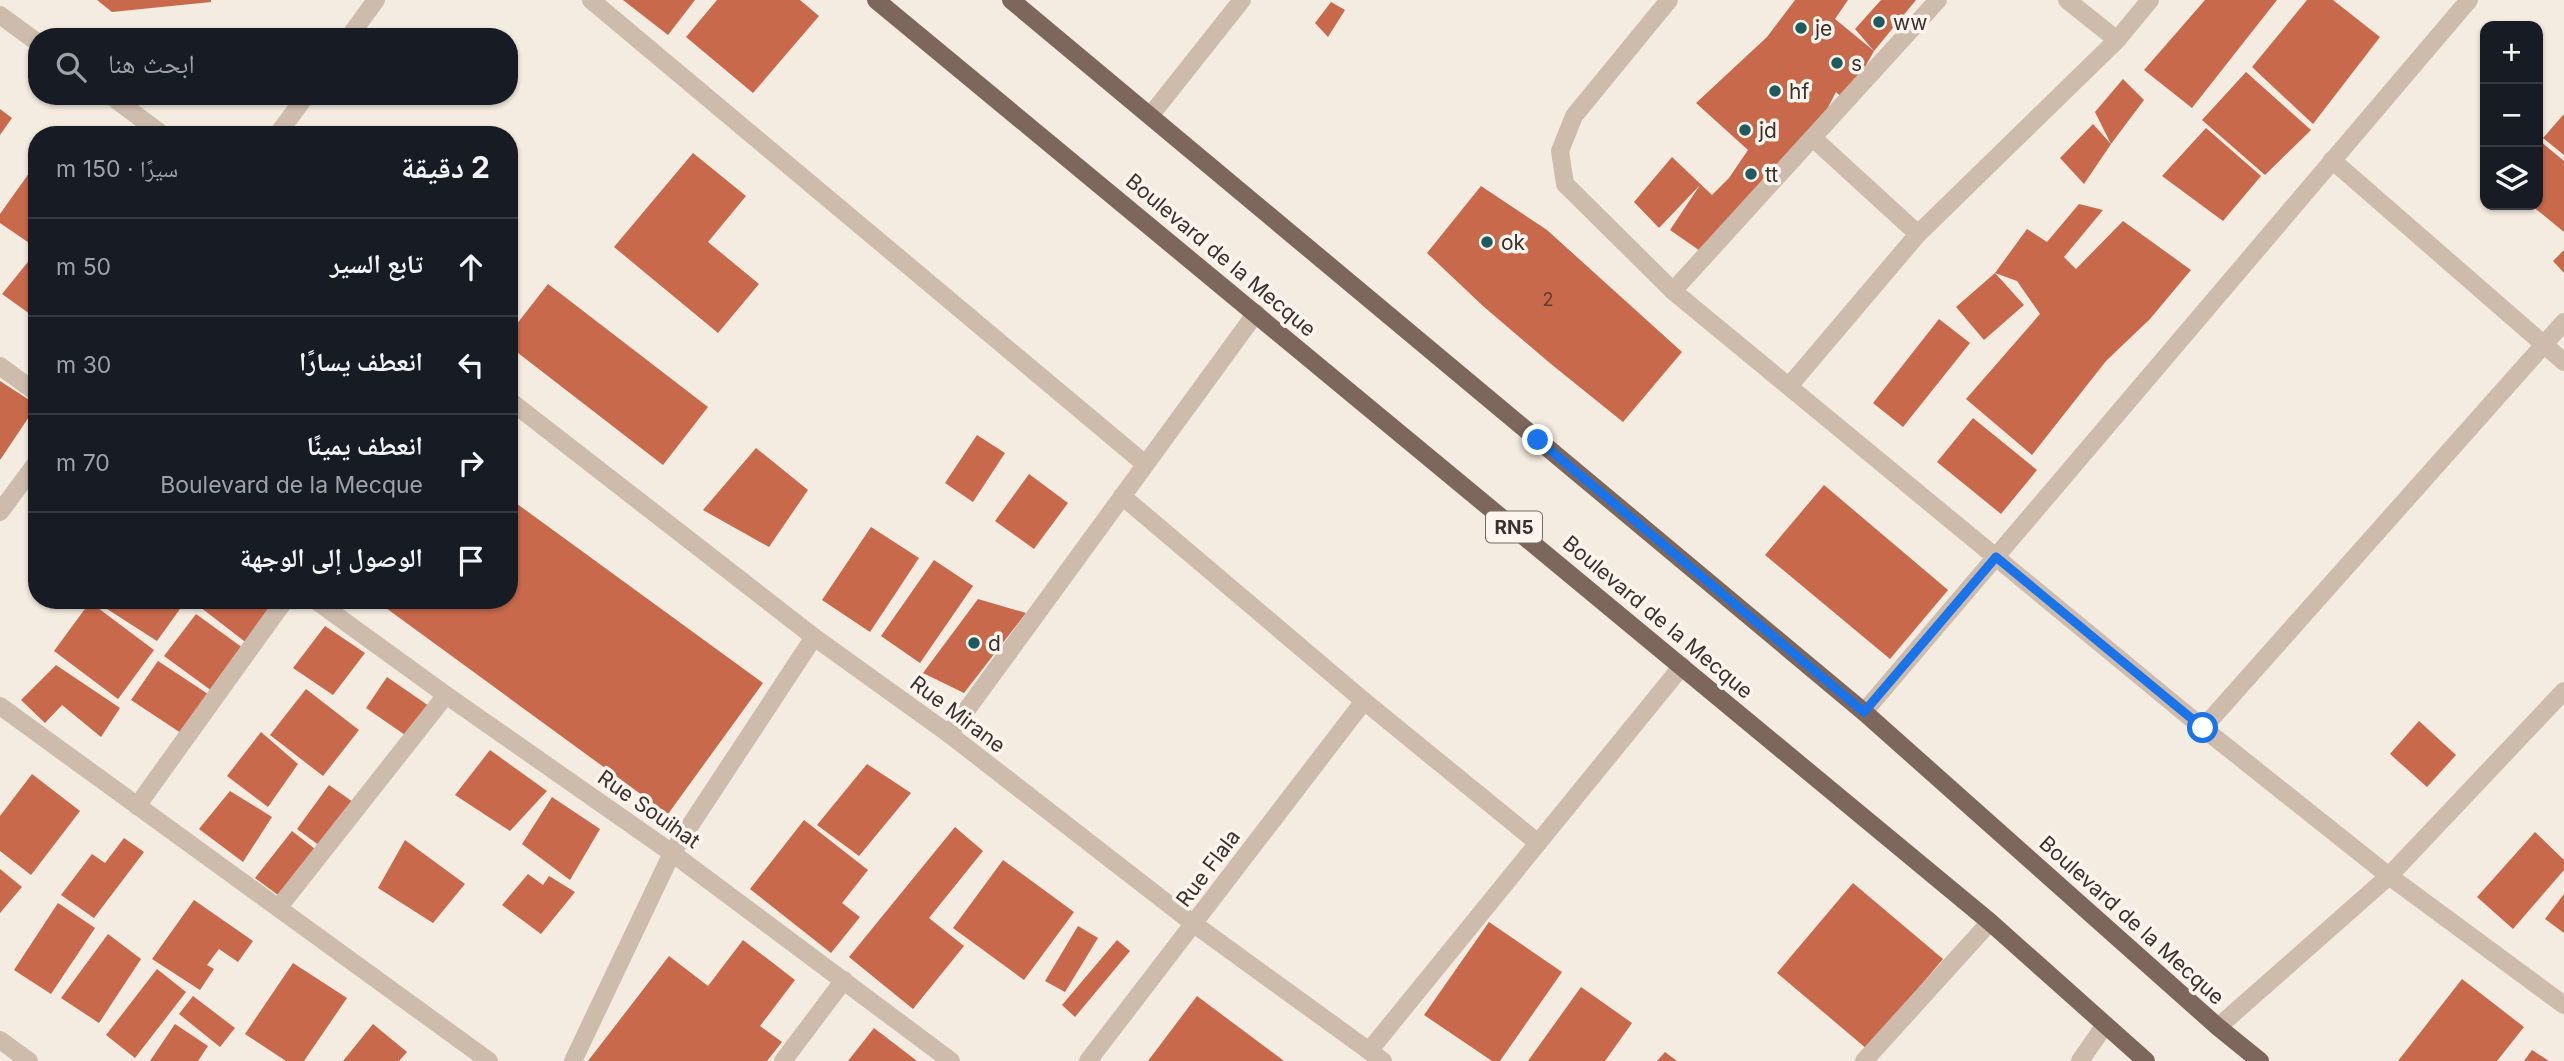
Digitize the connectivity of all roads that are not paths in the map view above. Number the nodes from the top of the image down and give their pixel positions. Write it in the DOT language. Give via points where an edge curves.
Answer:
graph roads {
  1 [pos="376,0"];
  2 [pos="591,0"];
  3 [pos="876,0"];
  4 [pos="1010,0"];
  5 [pos="1242,0"];
  6 [pos="1669,0"];
  7 [pos="1938,0"];
  8 [pos="2067,0"];
  9 [pos="2150,0"];
  10 [pos="2459,3"];
  11 [pos="0,15"];
  12 [pos="356,28"];
  13 [pos="28,35"];
  14 [pos="2117,40"];
  15 [pos="123,105"];
  16 [pos="299,105"];
  17 [pos="1150,116"];
  18 [pos="151,126"];
  19 [pos="284,126"];
  20 [pos="1812,138"];
  21 [pos="2332,160"];
  22 [pos="1918,234"];
  23 [pos="1673,291"];
  24 [pos="1256,313"];
  25 [pos="2564,322"];
  26 [pos="2543,344"];
  27 [pos="2564,362"];
  28 [pos="0,366"];
  29 [pos="1790,385"];
  30 [pos="28,386"];
  31 [pos="518,407"];
  32 [pos="1145,464"];
  33 [pos="28,474"];
  34 [pos="1122,496"];
  35 [pos="0,512"];
  36 [pos="1996,557"];
  37 [pos="279,609"];
  38 [pos="327,609"];
  39 [pos="814,637"];
  40 [pos="1682,666"];
  41 [pos="2564,691"];
  42 [pos="446,695"];
  43 [pos="1364,701"];
  44 [pos="0,706"];
  45 [pos="1864,712"];
  46 [pos="2203,728"];
  47 [pos="949,734"];
  48 [pos="137,806"];
  49 [pos="1538,843"];
  50 [pos="672,853"];
  51 [pos="2389,876"];
  52 [pos="279,907"];
  53 [pos="1990,922"];
  54 [pos="1194,924"];
  55 [pos="844,980"];
  56 [pos="2564,1005"];
  57 [pos="2105,1025"];
  58 [pos="2218,1027"];
  59 [pos="0,1040"];
  60 [pos="1376,1056"];
  61 [pos="29,1061"];
  62 [pos="489,1061"];
  63 [pos="573,1061"];
  64 [pos="783,1061"];
  65 [pos="951,1061"];
  66 [pos="1088,1061"];
  67 [pos="1864,1061"];
  68 [pos="2080,1061"];
  69 [pos="2146,1061"];
  70 [pos="2260,1061"];
  1 -- 12 [label="street"];
  2 -- 32 [label="street"];
  3 -- 24 [label="main road, Boulevard de la Mecque / RN5"];
  4 -- 17 [label="main road, Boulevard de la Mecque"];
  5 -- 17 [label="street"];
  6 -- 23 [label="street" via="1574,116 1560,151 1565,184"];
  7 -- 20 [label="street"];
  8 -- 14 [label="street"];
  9 -- 14 [label="street"];
  10 -- 21 [label="street"];
  11 -- 13 [label="street"];
  14 -- 22 [label="street"];
  15 -- 18 [label="street"];
  16 -- 19 [label="street"];
  17 -- 45 [label="main road, Boulevard de la Mecque"];
  20 -- 22 [label="street"];
  20 -- 23 [label="street"];
  21 -- 26 [label="street"];
  21 -- 36 [label="street"];
  22 -- 29 [label="street"];
  23 -- 29 [label="street"];
  24 -- 32 [label="street"];
  24 -- 40 [label="main road, Boulevard de la Mecque / RN5"];
  25 -- 26 [label="street"];
  26 -- 27 [label="street"];
  26 -- 46 [label="street"];
  28 -- 30 [label="street"];
  29 -- 36 [label="street"];
  31 -- 39 [label="street, Rue Mirane"];
  32 -- 34 [label="street"];
  33 -- 35 [label="street"];
  34 -- 43 [label="street"];
  34 -- 47 [label="street"];
  36 -- 45 [label="street"];
  36 -- 46 [label="street"];
  37 -- 48 [label="street"];
  38 -- 42 [label="street, Rue Souihat"];
  39 -- 47 [label="street, Rue Mirane"];
  39 -- 50 [label="street"];
  40 -- 49 [label="street"];
  40 -- 53 [label="main road, Boulevard de la Mecque / RN5"];
  41 -- 51 [label="street"];
  42 -- 50 [label="street, Rue Souihat"];
  42 -- 52 [label="street"];
  43 -- 49 [label="street"];
  43 -- 54 [label="street, Rue Flala"];
  44 -- 48 [label="street"];
  45 -- 58 [label="main road, Boulevard de la Mecque"];
  46 -- 51 [label="street"];
  47 -- 54 [label="street, Rue Mirane"];
  48 -- 52 [label="street"];
  49 -- 60 [label="street"];
  50 -- 55 [label="street, Rue Souihat"];
  50 -- 63 [label="street"];
  51 -- 56 [label="street"];
  51 -- 58 [label="street"];
  52 -- 62 [label="street"];
  53 -- 57 [label="main road, Boulevard de la Mecque / RN5"];
  53 -- 67 [label="street"];
  54 -- 60 [label="street, Rue Mirane"];
  54 -- 66 [label="street, Rue Flala"];
  55 -- 64 [label="street"];
  55 -- 65 [label="street, Rue Souihat"];
  57 -- 68 [label="street"];
  57 -- 69 [label="main road, Boulevard de la Mecque / RN5"];
  58 -- 70 [label="main road, Boulevard de la Mecque"];
  59 -- 61 [label="street"];
}
